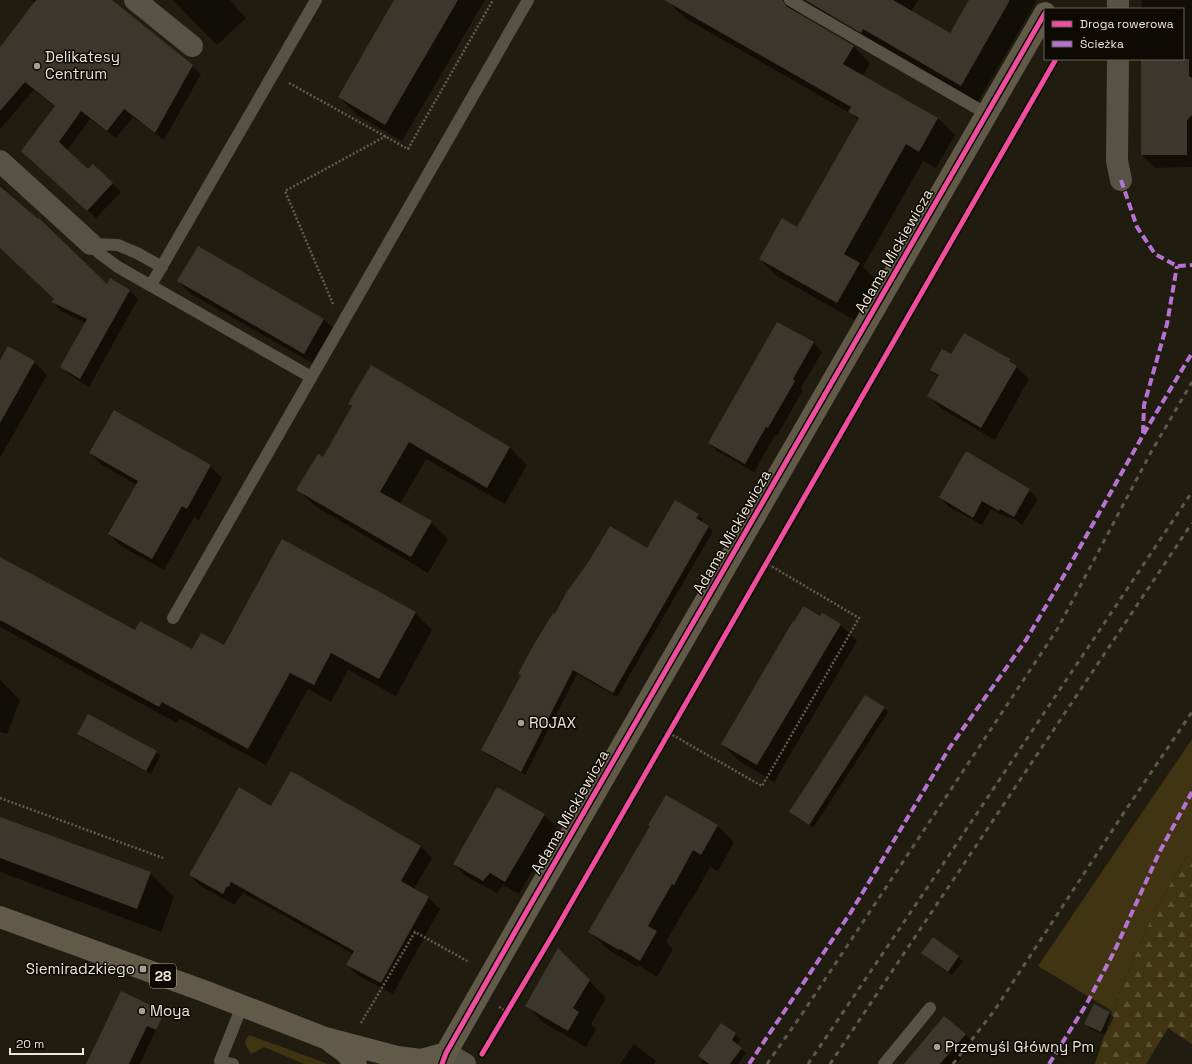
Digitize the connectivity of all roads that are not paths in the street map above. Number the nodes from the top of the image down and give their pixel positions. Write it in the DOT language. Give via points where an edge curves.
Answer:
graph roads {
  1 [pos="135,0"];
  2 [pos="316,0"];
  3 [pos="528,0"];
  4 [pos="790,0"];
  5 [pos="1044,15"];
  6 [pos="192,46"];
  7 [pos="1118,60"];
  8 [pos="987,114"];
  9 [pos="0,161"];
  10 [pos="1121,180"];
  11 [pos="91,244"];
  12 [pos="162,267"];
  13 [pos="151,286"];
  14 [pos="311,377"];
  15 [pos="173,618"];
  16 [pos="0,917"];
  17 [pos="242,1006"];
  18 [pos="930,1008"];
  19 [pos="325,1038"];
  20 [pos="444,1059"];
  21 [pos="220,1063"];
  22 [pos="234,1064"];
  23 [pos="356,1064"];
  24 [pos="465,1064"];
  25 [pos="884,1064"];
  1 -- 6 [label="street"];
  2 -- 12 [label="lane"];
  3 -- 14 [label="lane"];
  4 -- 8 [label="lane"];
  5 -- 8 [label="main road, Adama Mickiewicza"];
  7 -- 10 [label="street" via="1117,161"];
  8 -- 20 [label="main road, Adama Mickiewicza"];
  9 -- 11 [label="street"];
  11 -- 12 [label="lane" via="118,245"];
  11 -- 13 [label="lane" via="99,253"];
  12 -- 13 [label="lane"];
  13 -- 14 [label="lane"];
  14 -- 15 [label="lane"];
  16 -- 17 [label="main road, 28"];
  17 -- 19 [label="main road, 28"];
  17 -- 21 [label="lane"];
  18 -- 25 [label="lane"];
  19 -- 20 [label="main road" via="397,1056 421,1060"];
  19 -- 23 [label="main road, 28" via="345,1052"];
  20 -- 24 [label="street"];
  21 -- 22 [label="lane"];
}
